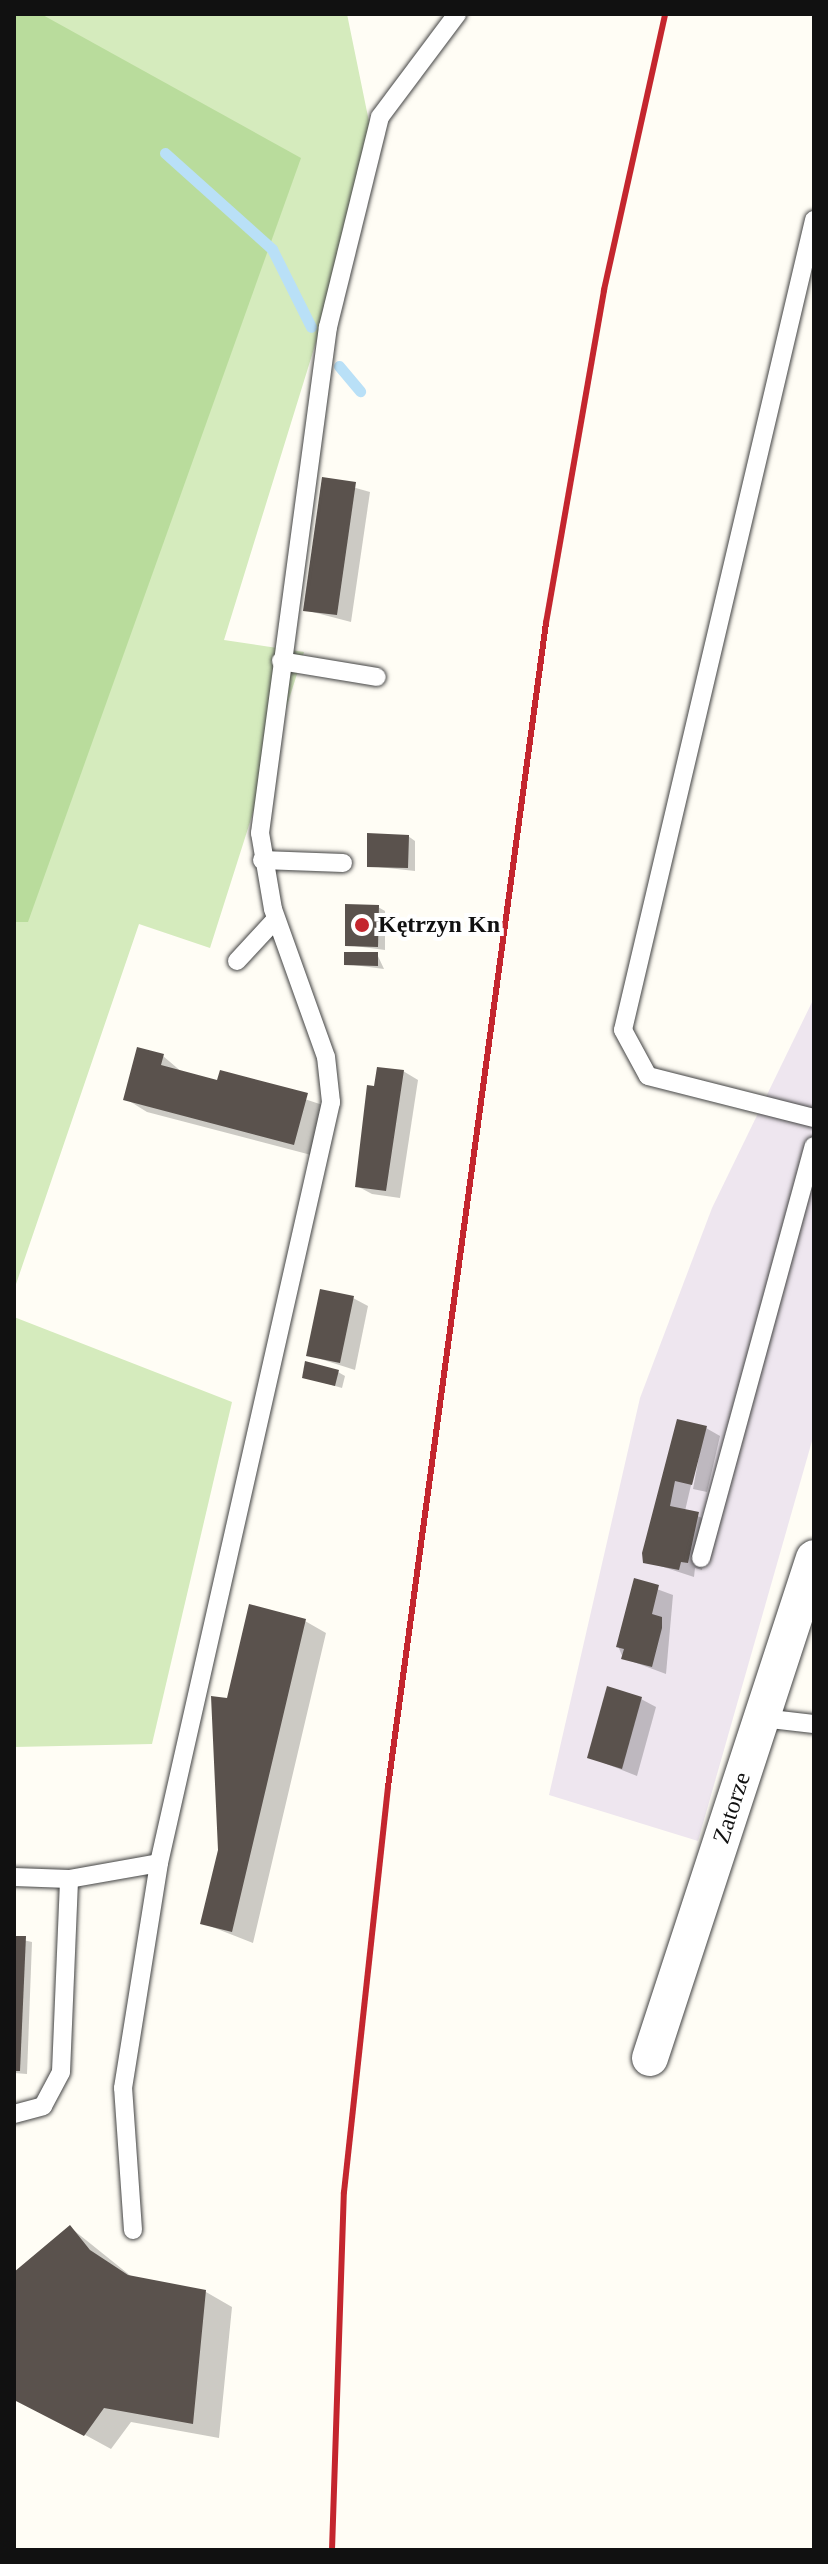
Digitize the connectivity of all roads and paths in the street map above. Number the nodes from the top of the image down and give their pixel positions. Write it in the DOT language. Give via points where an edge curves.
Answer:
graph roads {
  1 [pos="457,14"];
  2 [pos="814,220"];
  3 [pos="281,661"];
  4 [pos="377,677"];
  5 [pos="262,860"];
  6 [pos="343,863"];
  7 [pos="275,920"];
  8 [pos="237,961"];
  9 [pos="814,1118"];
  10 [pos="814,1146"];
  11 [pos="701,1558"];
  12 [pos="814,1558"];
  13 [pos="762,1718"];
  14 [pos="814,1724"];
  15 [pos="159,1863"];
  16 [pos="14,1877"];
  17 [pos="69,1879"];
  18 [pos="650,2058"];
  19 [pos="14,2114"];
  20 [pos="133,2230"];
  1 -- 3 [label="lane" via="398,88 367,152 328,327"];
  2 -- 9 [label="lane" via="623,1030 648,1076"];
  3 -- 4 [label="lane"];
  3 -- 5 [label="lane" via="263,776"];
  5 -- 6 [label="lane"];
  5 -- 7 [label="lane"];
  7 -- 8 [label="lane"];
  7 -- 15 [label="lane" via="326,1057 331,1102"];
  10 -- 11 [label="lane"];
  12 -- 13 [label="street, Zatorze"];
  13 -- 14 [label="lane"];
  13 -- 18 [label="street, Zatorze"];
  15 -- 17 [label="lane"];
  15 -- 20 [label="lane" via="123,2088"];
  16 -- 17 [label="lane"];
  17 -- 19 [label="lane" via="61,2072 43,2106"];
}
